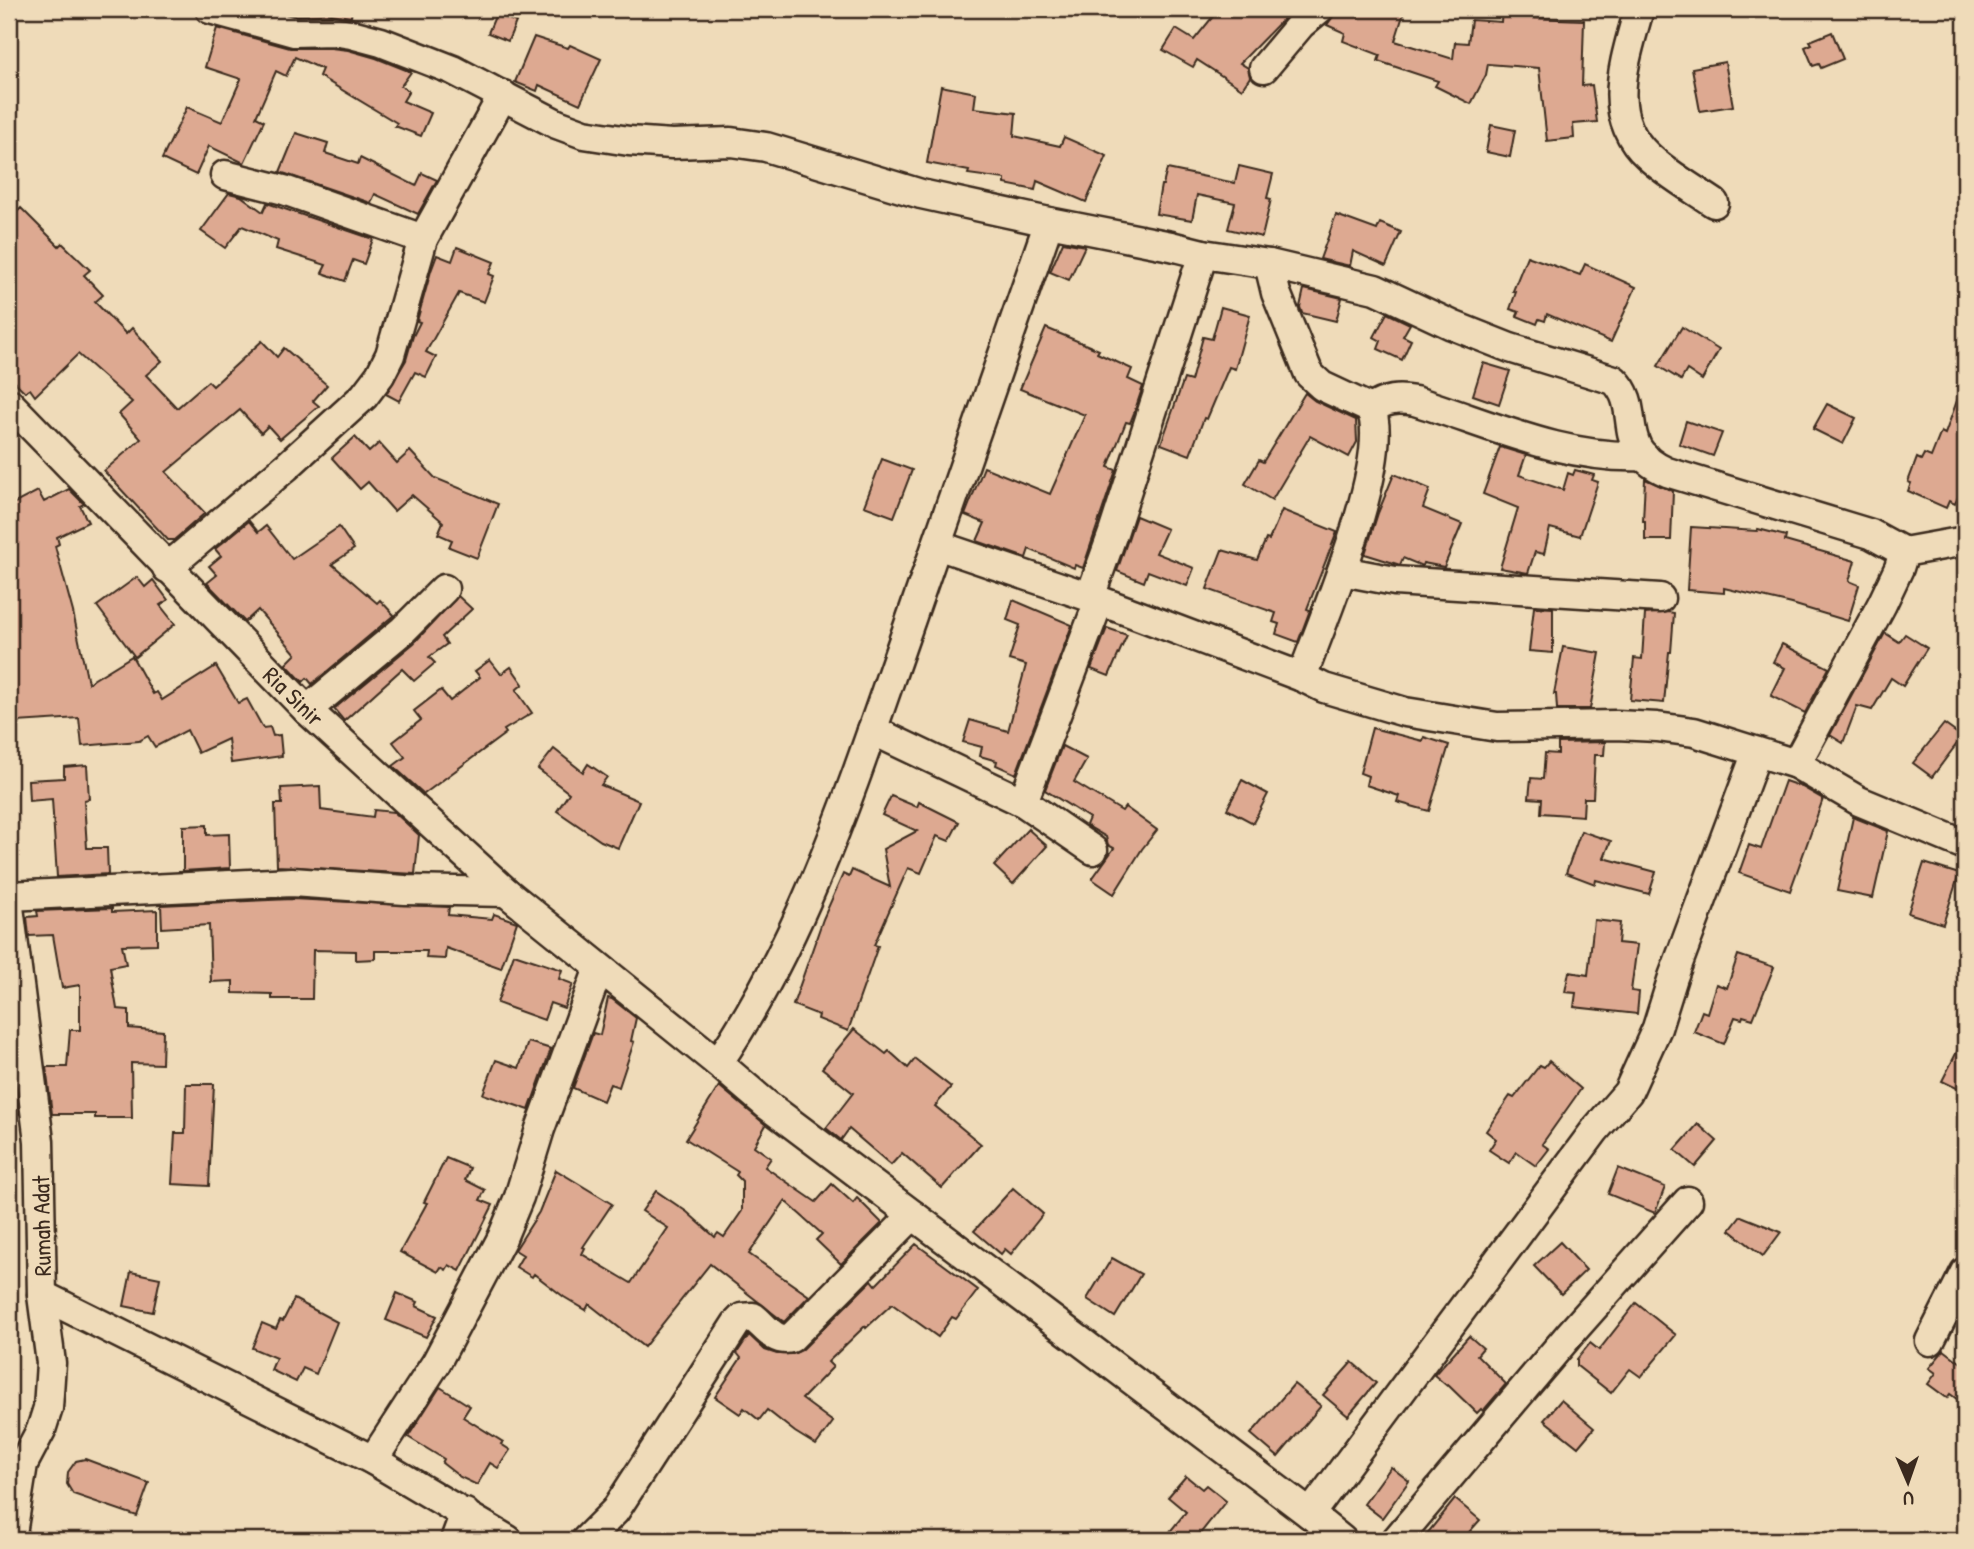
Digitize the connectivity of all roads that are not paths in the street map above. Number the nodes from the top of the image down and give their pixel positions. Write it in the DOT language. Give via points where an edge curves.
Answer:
graph roads {
  1 [pos="210,9"];
  2 [pos="1319,9"];
  3 [pos="1639,9"];
  4 [pos="1264,68"];
  5 [pos="503,96"];
  6 [pos="225,175"];
  7 [pos="1714,203"];
  8 [pos="1049,222"];
  9 [pos="423,239"];
  10 [pos="1203,254"];
  11 [pos="1269,264"];
  12 [pos="9,403"];
  13 [pos="1371,409"];
  14 [pos="1644,456"];
  15 [pos="1965,541"];
  16 [pos="937,545"];
  17 [pos="1904,552"];
  18 [pos="167,568"];
  19 [pos="1342,570"];
  20 [pos="444,589"];
  21 [pos="1660,598"];
  22 [pos="1095,599"];
  23 [pos="1302,677"];
  24 [pos="307,710"];
  25 [pos="872,730"];
  26 [pos="1758,752"];
  27 [pos="1796,764"];
  28 [pos="1023,802"];
  29 [pos="1965,845"];
  30 [pos="1093,850"];
  31 [pos="506,892"];
  32 [pos="9,896"];
  33 [pos="9,907"];
  34 [pos="599,968"];
  35 [pos="718,1062"];
  36 [pos="1688,1201"];
  37 [pos="914,1215"];
  38 [pos="1965,1272"];
  39 [pos="42,1295"];
  40 [pos="1930,1341"];
  41 [pos="373,1460"];
  42 [pos="465,1513"];
  43 [pos="1310,1514"];
  44 [pos="11,1540"];
  45 [pos="455,1540"];
  46 [pos="508,1540"];
  47 [pos="586,1540"];
  48 [pos="1342,1540"];
  49 [pos="1396,1540"];
  1 -- 5 [label="street" via="294,32 332,31 371,39 453,70"];
  2 -- 4 [label="street"];
  3 -- 7 [label="street" via="1622,82 1626,128 1648,157"];
  5 -- 8 [label="street" via="584,134 672,144 766,146 921,194"];
  5 -- 9 [label="street"];
  6 -- 9 [label="street" via="284,190"];
  8 -- 10 [label="street"];
  8 -- 16 [label="street"];
  9 -- 18 [label="street" via="390,355 364,396"];
  10 -- 11 [label="street"];
  10 -- 22 [label="street"];
  11 -- 13 [label="street" via="1309,374 1322,386"];
  11 -- 14 [label="street" via="1375,289 1510,348 1614,380 1623,389 1631,436"];
  12 -- 18 [label="street, Ria Sinir"];
  13 -- 14 [label="street" via="1398,398 1579,453"];
  13 -- 19 [label="street" via="1375,443 1370,479"];
  14 -- 17 [label="street" via="1667,472 1871,534"];
  15 -- 17 [label="street"];
  16 -- 22 [label="street"];
  16 -- 25 [label="street"];
  17 -- 27 [label="street"];
  18 -- 24 [label="street, Ria Sinir"];
  19 -- 21 [label="street" via="1395,581"];
  19 -- 23 [label="street"];
  20 -- 24 [label="street" via="403,630"];
  22 -- 23 [label="street"];
  22 -- 28 [label="street"];
  23 -- 26 [label="street" via="1405,712 1497,727 1657,727 1694,732"];
  24 -- 31 [label="street, Ria Sinir"];
  25 -- 28 [label="street"];
  25 -- 35 [label="street" via="813,888 747,1020"];
  26 -- 27 [label="street"];
  26 -- 43 [label="street" via="1657,1028 1628,1092 1570,1163"];
  27 -- 29 [label="street" via="1859,801"];
  28 -- 30 [label="street"];
  31 -- 32 [label="street" via="292,882"];
  31 -- 34 [label="street, Ria Sinir"];
  33 -- 39 [label="street, Rumah Adat" via="40,1141"];
  34 -- 35 [label="street, Ria Sinir"];
  34 -- 41 [label="street" via="502,1238 436,1363"];
  35 -- 37 [label="street, Ria Sinir" via="767,1105"];
  36 -- 49 [label="street"];
  37 -- 43 [label="street, Ria Sinir"];
  37 -- 47 [label="street" via="787,1340 772,1335 753,1317 742,1318 615,1511"];
  38 -- 40 [label="street"];
  39 -- 41 [label="street"];
  39 -- 44 [label="street, Rumah Adat" via="51,1390 41,1430 23,1464"];
  41 -- 42 [label="street"];
  42 -- 45 [label="street"];
  42 -- 46 [label="street"];
  43 -- 48 [label="street, Ria Sinir"];
}
